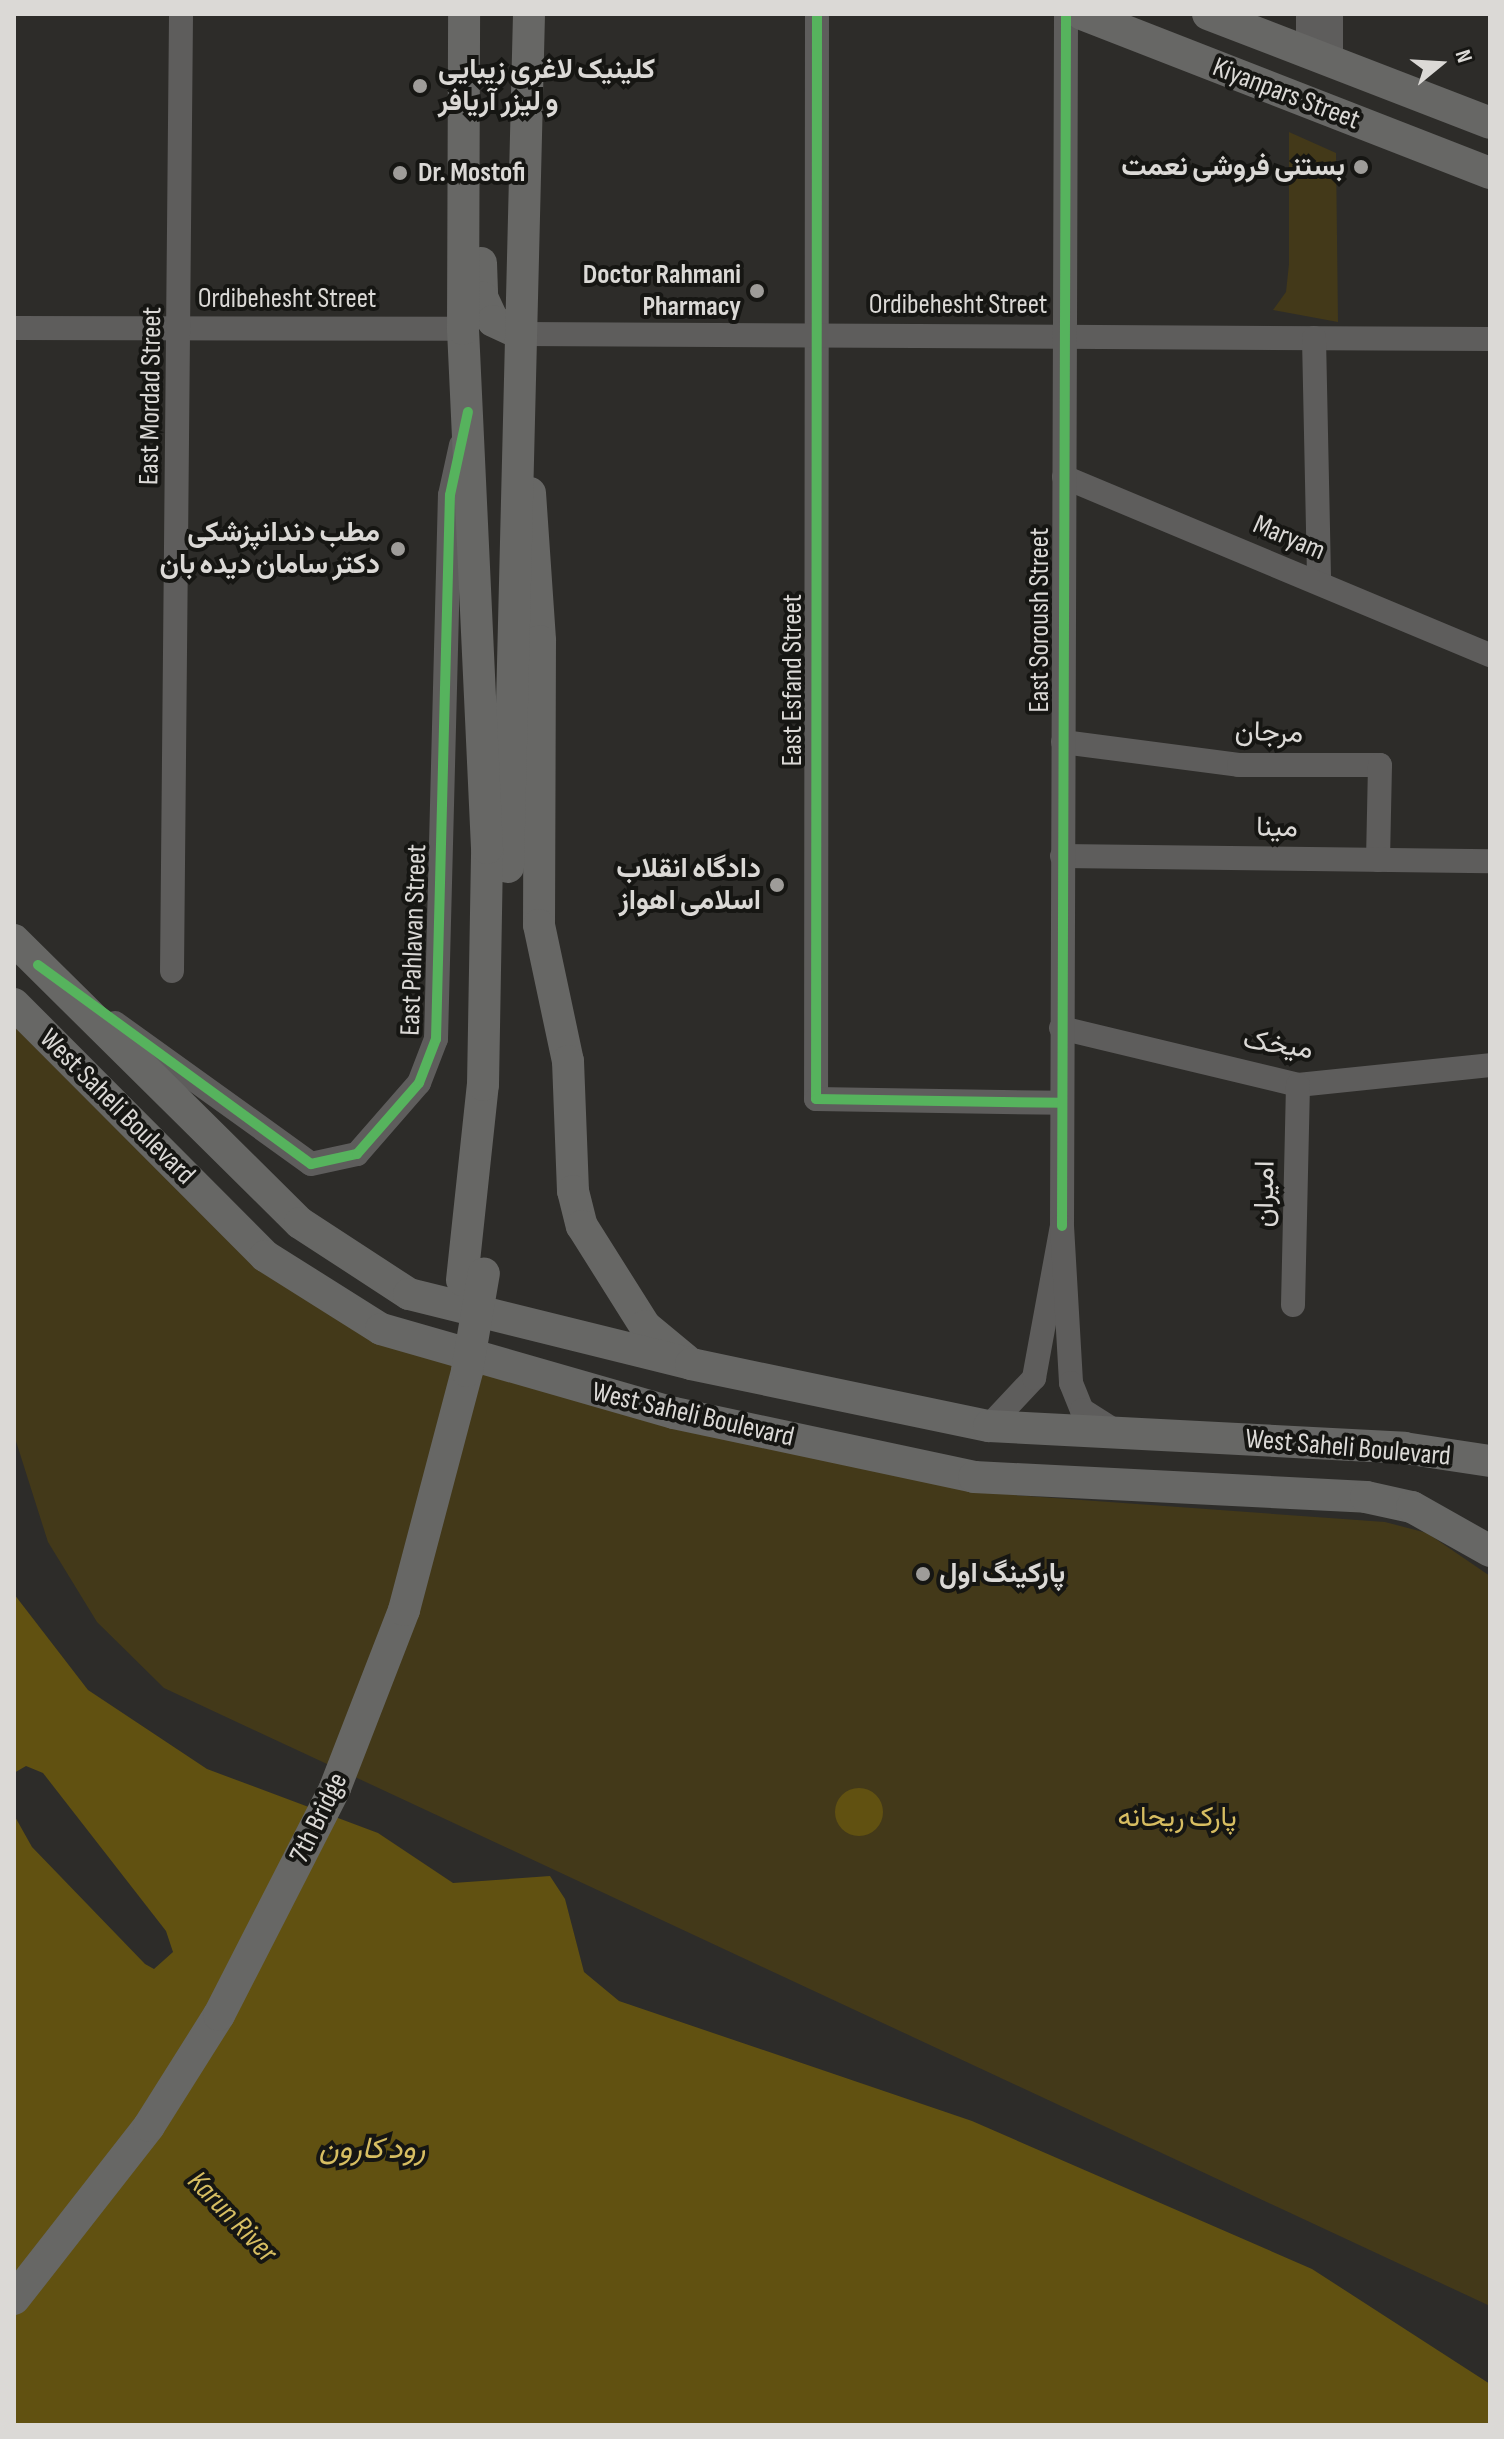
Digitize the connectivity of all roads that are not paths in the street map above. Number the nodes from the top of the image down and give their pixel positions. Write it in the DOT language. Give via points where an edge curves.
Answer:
graph roads {
  1 [pos="181,14"];
  2 [pos="464,14"];
  3 [pos="529,14"];
  4 [pos="817,14"];
  5 [pos="1066,14"];
  6 [pos="1082,14"];
  7 [pos="1208,14"];
  8 [pos="1308,14"];
  9 [pos="1331,14"];
  10 [pos="465,56"];
  11 [pos="1320,59"];
  12 [pos="1490,123"];
  13 [pos="1490,173"];
  14 [pos="14,328"];
  15 [pos="182,329"];
  16 [pos="463,329"];
  17 [pos="521,334"];
  18 [pos="818,334"];
  19 [pos="1065,336"];
  20 [pos="1314,338"];
  21 [pos="1490,339"];
  22 [pos="468,412"];
  23 [pos="517,460"];
  24 [pos="1064,477"];
  25 [pos="1319,583"];
  26 [pos="1490,655"];
  27 [pos="1063,742"];
  28 [pos="1062,856"];
  29 [pos="1378,860"];
  30 [pos="1490,861"];
  31 [pos="14,940"];
  32 [pos="38,965"];
  33 [pos="172,971"];
  34 [pos="14,1004"];
  35 [pos="1061,1028"];
  36 [pos="1490,1065"];
  37 [pos="1298,1085"];
  38 [pos="1062,1103"];
  39 [pos="1062,1226"];
  40 [pos="473,1277"];
  41 [pos="1293,1305"];
  42 [pos="691,1364"];
  43 [pos="989,1426"];
  44 [pos="1117,1432"];
  45 [pos="1490,1461"];
  46 [pos="1490,1551"];
  47 [pos="14,2266"];
  48 [pos="14,2299"];
  1 -- 15 [label="street, East Mordad Street"];
  2 -- 10 [label="main road, East Pahlavan Street"];
  3 -- 17 [label="main road"];
  4 -- 18 [label="street, East Esfand Street"];
  5 -- 19 [label="street, East Soroush Street"];
  6 -- 13 [label="main road, Kiyanpars Street"];
  7 -- 11 [label="main road, Kiyanpars Street"];
  8 -- 11 [label="street"];
  9 -- 11 [label="street"];
  10 -- 16 [label="main road, East Pahlavan Street"];
  10 -- 17 [label="main road" via="482,92 482,297 493,321"];
  11 -- 12 [label="main road, Kiyanpars Street"];
  14 -- 15 [label="street, Ordibehesht Street"];
  15 -- 16 [label="street, Ordibehesht Street"];
  15 -- 33 [label="street, East Mordad Street"];
  16 -- 22 [label="main road, East Pahlavan Street"];
  17 -- 18 [label="street, Ordibehesht Street"];
  17 -- 23 [label="main road"];
  18 -- 19 [label="street, Ordibehesht Street"];
  18 -- 38 [label="street, East Esfand Street" via="816,1099"];
  19 -- 20 [label="street, Ordibehesht Street"];
  19 -- 24 [label="street, East Soroush Street"];
  20 -- 21 [label="street, Ordibehesht Street"];
  20 -- 25 [label="street"];
  22 -- 32 [label="street, East Pahlavan Street" via="450,495 436,1039 419,1083 357,1154 311,1164"];
  22 -- 40 [label="main road, East Pahlavan Street" via="487,848"];
  23 -- 40 [label="main road" via="505,1064"];
  23 -- 42 [label="main road" via="536,510 539,925 568,1061 573,1191 582,1226 645,1326"];
  24 -- 25 [label="street, Maryam"];
  24 -- 27 [label="street, East Soroush Street"];
  25 -- 26 [label="street, Maryam"];
  27 -- 28 [label="street, East Soroush Street"];
  27 -- 29 [label="street, مرجان" via="1239,765 1380,765"];
  28 -- 29 [label="street, مینا"];
  28 -- 35 [label="street, East Soroush Street"];
  29 -- 30 [label="street, مینا"];
  31 -- 32 [label="main road, West Saheli Boulevard"];
  32 -- 42 [label="main road, West Saheli Boulevard" via="300,1223 346,1259 409,1294"];
  34 -- 46 [label="main road, West Saheli Boulevard" via="265,1256 381,1329 674,1413 974,1477 1366,1497 1412,1507"];
  35 -- 37 [label="street, میخک"];
  35 -- 38 [label="street, East Soroush Street"];
  36 -- 37 [label="street, میخک"];
  37 -- 41 [label="street, امیران"];
  38 -- 39 [label="street, East Soroush Street"];
  39 -- 43 [label="street" via="1034,1378"];
  39 -- 44 [label="street" via="1071,1383 1082,1410"];
  40 -- 47 [label="main road, 7th Bridge" via="385,1603 317,1780 201,2004 132,2114"];
  40 -- 48 [label="main road, 7th Bridge, bridge" via="467,1371 412,1581 335,1788 196,2052 149,2126"];
  42 -- 43 [label="main road, West Saheli Boulevard"];
  43 -- 44 [label="main road, West Saheli Boulevard"];
  44 -- 45 [label="main road, West Saheli Boulevard" via="1404,1448"];
}
